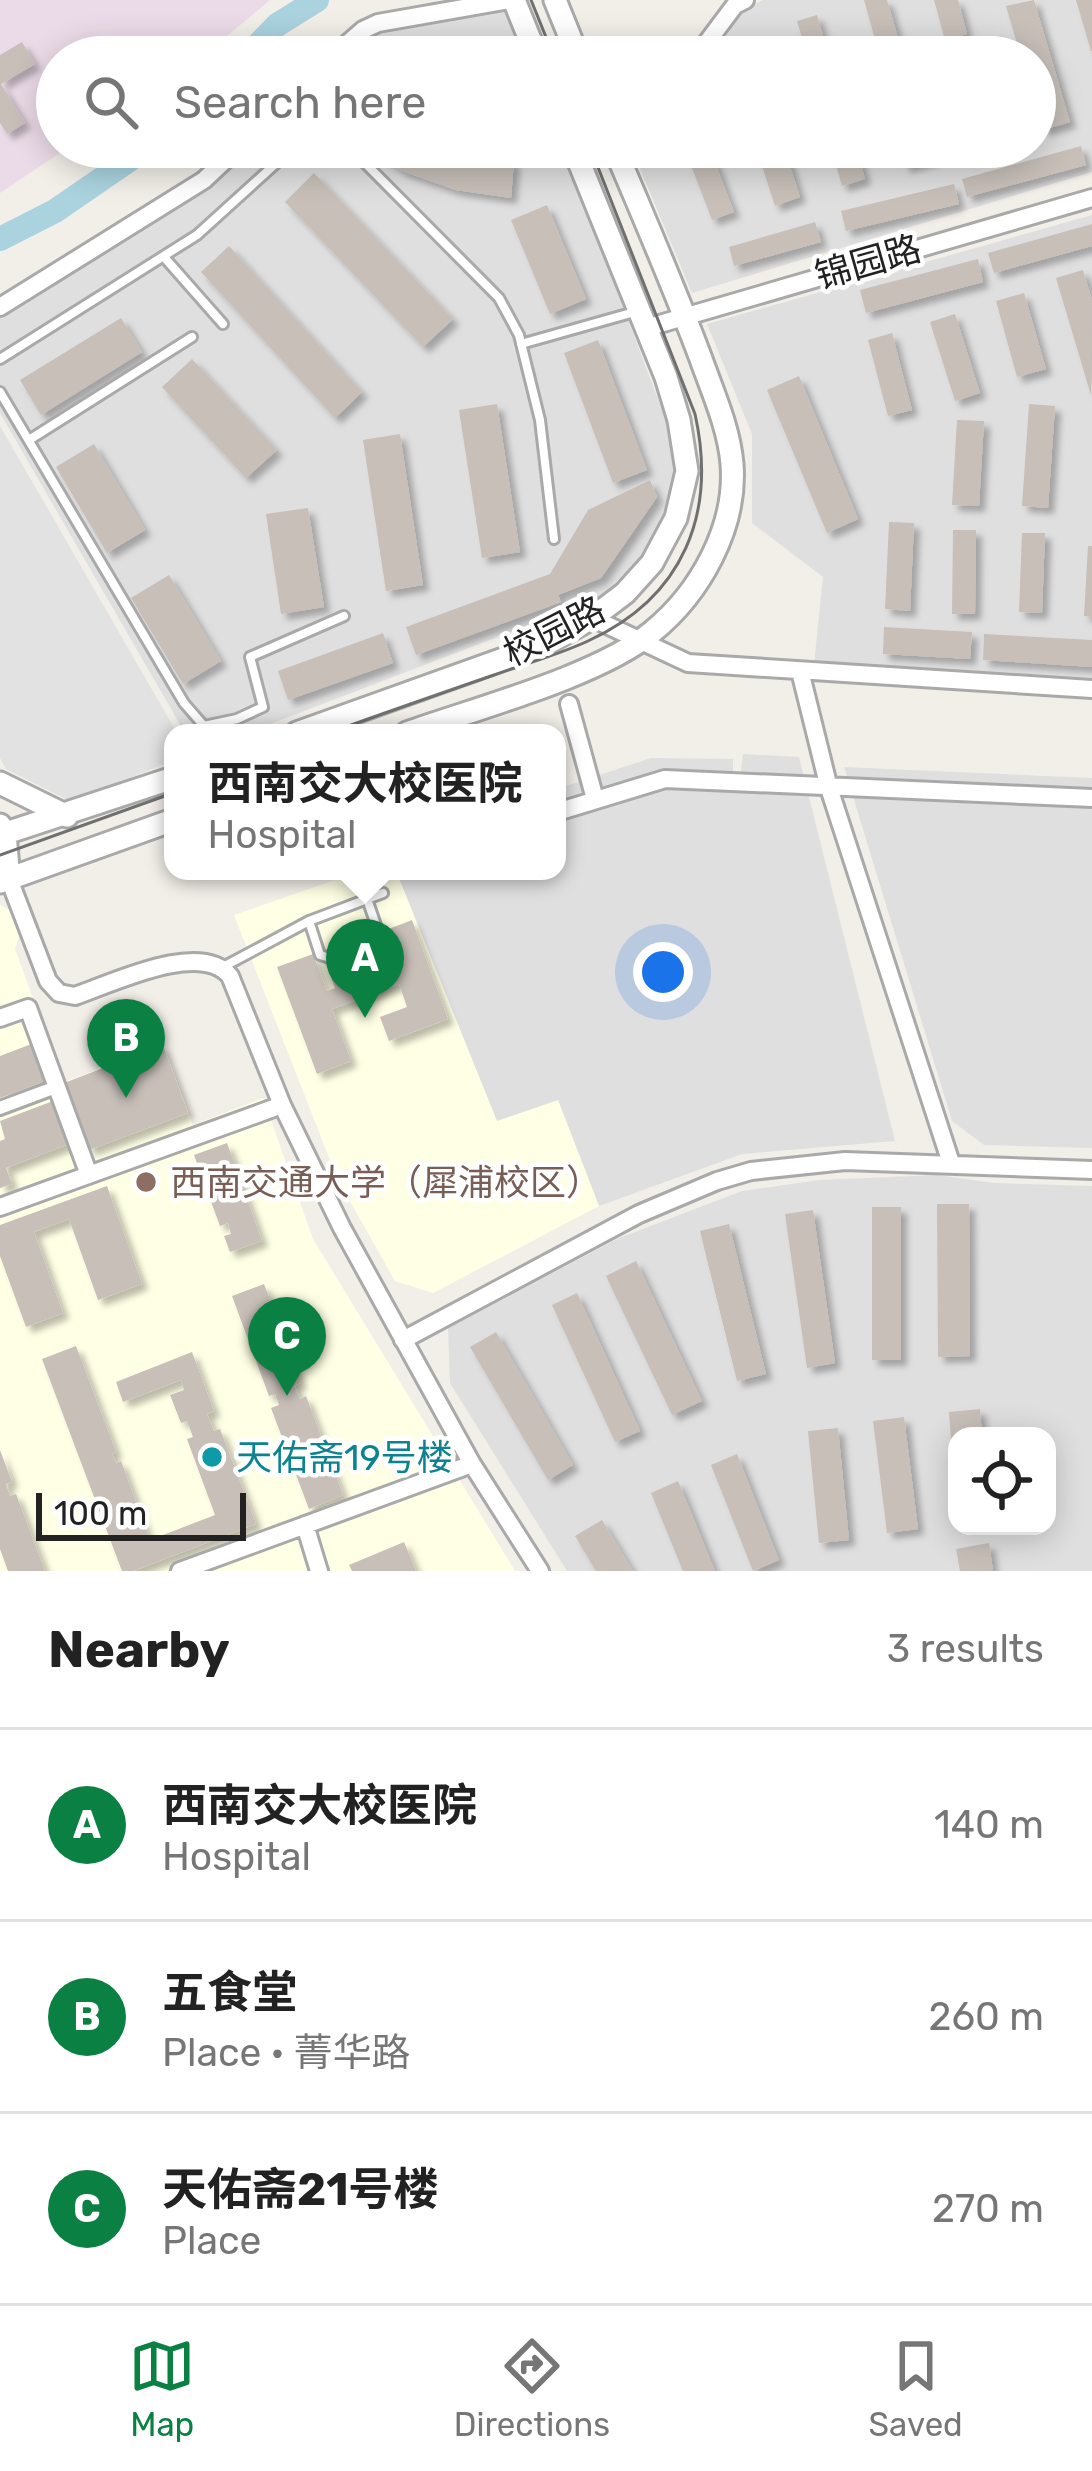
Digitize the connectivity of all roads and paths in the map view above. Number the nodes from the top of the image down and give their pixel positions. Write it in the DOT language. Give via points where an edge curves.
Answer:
graph roads {
  1 [pos="512,0"];
  2 [pos="555,0"];
  3 [pos="745,0"];
  4 [pos="356,36"];
  5 [pos="528,36"];
  6 [pos="570,36"];
  7 [pos="712,36"];
  8 [pos="217,168"];
  9 [pos="271,168"];
  10 [pos="370,168"];
  11 [pos="581,168"];
  12 [pos="623,168"];
  13 [pos="1092,199"];
  14 [pos="164,257"];
  15 [pos="0,307"];
  16 [pos="684,314"];
  17 [pos="642,319"];
  18 [pos="223,324"];
  19 [pos="192,337"];
  20 [pos="521,344"];
  21 [pos="0,359"];
  22 [pos="0,392"];
  23 [pos="29,440"];
  24 [pos="554,538"];
  25 [pos="344,616"];
  26 [pos="592,618"];
  27 [pos="637,642"];
  28 [pos="800,671"];
  29 [pos="1092,688"];
  30 [pos="569,704"];
  31 [pos="203,724"];
  32 [pos="210,724"];
  33 [pos="322,724"];
  34 [pos="432,724"];
  35 [pos="164,781"];
  36 [pos="0,783"];
  37 [pos="829,788"];
  38 [pos="1092,798"];
  39 [pos="595,799"];
  40 [pos="566,809"];
  41 [pos="67,816"];
  42 [pos="164,823"];
  43 [pos="2,832"];
  44 [pos="3,876"];
  45 [pos="383,893"];
  46 [pos="367,899"];
  47 [pos="309,921"];
  48 [pos="223,968"];
  49 [pos="0,1018"];
  50 [pos="56,1087"];
  51 [pos="282,1105"];
  52 [pos="0,1108"];
  53 [pos="951,1163"];
  54 [pos="1092,1170"];
  55 [pos="89,1175"];
  56 [pos="0,1207"];
  57 [pos="403,1340"];
  58 [pos="472,1464"];
  59 [pos="304,1525"];
  60 [pos="186,1570"];
  61 [pos="320,1571"];
  62 [pos="540,1571"];
  1 -- 4 [label="street" via="378,23"];
  1 -- 5 [label="street"];
  2 -- 6 [label="street"];
  3 -- 7 [label="street"];
  8 -- 15 [label="street"];
  9 -- 14 [label="lane"];
  10 -- 20 [label="lane" via="500,298"];
  11 -- 17 [label="street, 校园路"];
  12 -- 16 [label="street, 校园路"];
  13 -- 16 [label="street, 锦园路"];
  14 -- 18 [label="lane"];
  14 -- 21 [label="lane"];
  16 -- 17 [label="street, 锦园路"];
  16 -- 27 [label="street, 校园路" via="722,418 730,502 703,573"];
  17 -- 20 [label="lane"];
  17 -- 26 [label="street, 校园路" via="679,420 687,471 676,518 652,563"];
  19 -- 23 [label="lane"];
  20 -- 24 [label="lane"];
  22 -- 23 [label="lane"];
  23 -- 31 [label="lane"];
  25 -- 32 [label="lane" via="250,657 263,706"];
  26 -- 27 [label="street"];
  26 -- 33 [label="street, 校园路" via="545,644"];
  27 -- 28 [label="street" via="688,663"];
  27 -- 34 [label="street, 校园路"];
  28 -- 29 [label="street"];
  28 -- 37 [label="street"];
  30 -- 39 [label="street"];
  35 -- 41 [label="street"];
  36 -- 41 [label="street"];
  37 -- 38 [label="street"];
  37 -- 39 [label="street" via="665,779"];
  37 -- 53 [label="street"];
  39 -- 40 [label="street"];
  41 -- 43 [label="street"];
  42 -- 44 [label="street"];
  43 -- 44 [label="street"];
  44 -- 48 [label="street" via="59,993 75,996 186,960"];
  45 -- 46 [label="lane"];
  46 -- 47 [label="lane"];
  46 -- 47 [label="lane" via="374,943 333,959 320,955"];
  47 -- 48 [label="lane"];
  48 -- 51 [label="street"];
  49 -- 50 [label="street" via="28,1008"];
  50 -- 52 [label="street"];
  50 -- 55 [label="street"];
  51 -- 55 [label="street"];
  51 -- 57 [label="street"];
  53 -- 54 [label="street"];
  53 -- 57 [label="street" via="808,1163 717,1180"];
  55 -- 56 [label="street"];
  57 -- 58 [label="street"];
  58 -- 59 [label="street"];
  58 -- 62 [label="street"];
  59 -- 60 [label="street"];
  59 -- 61 [label="street"];
}
